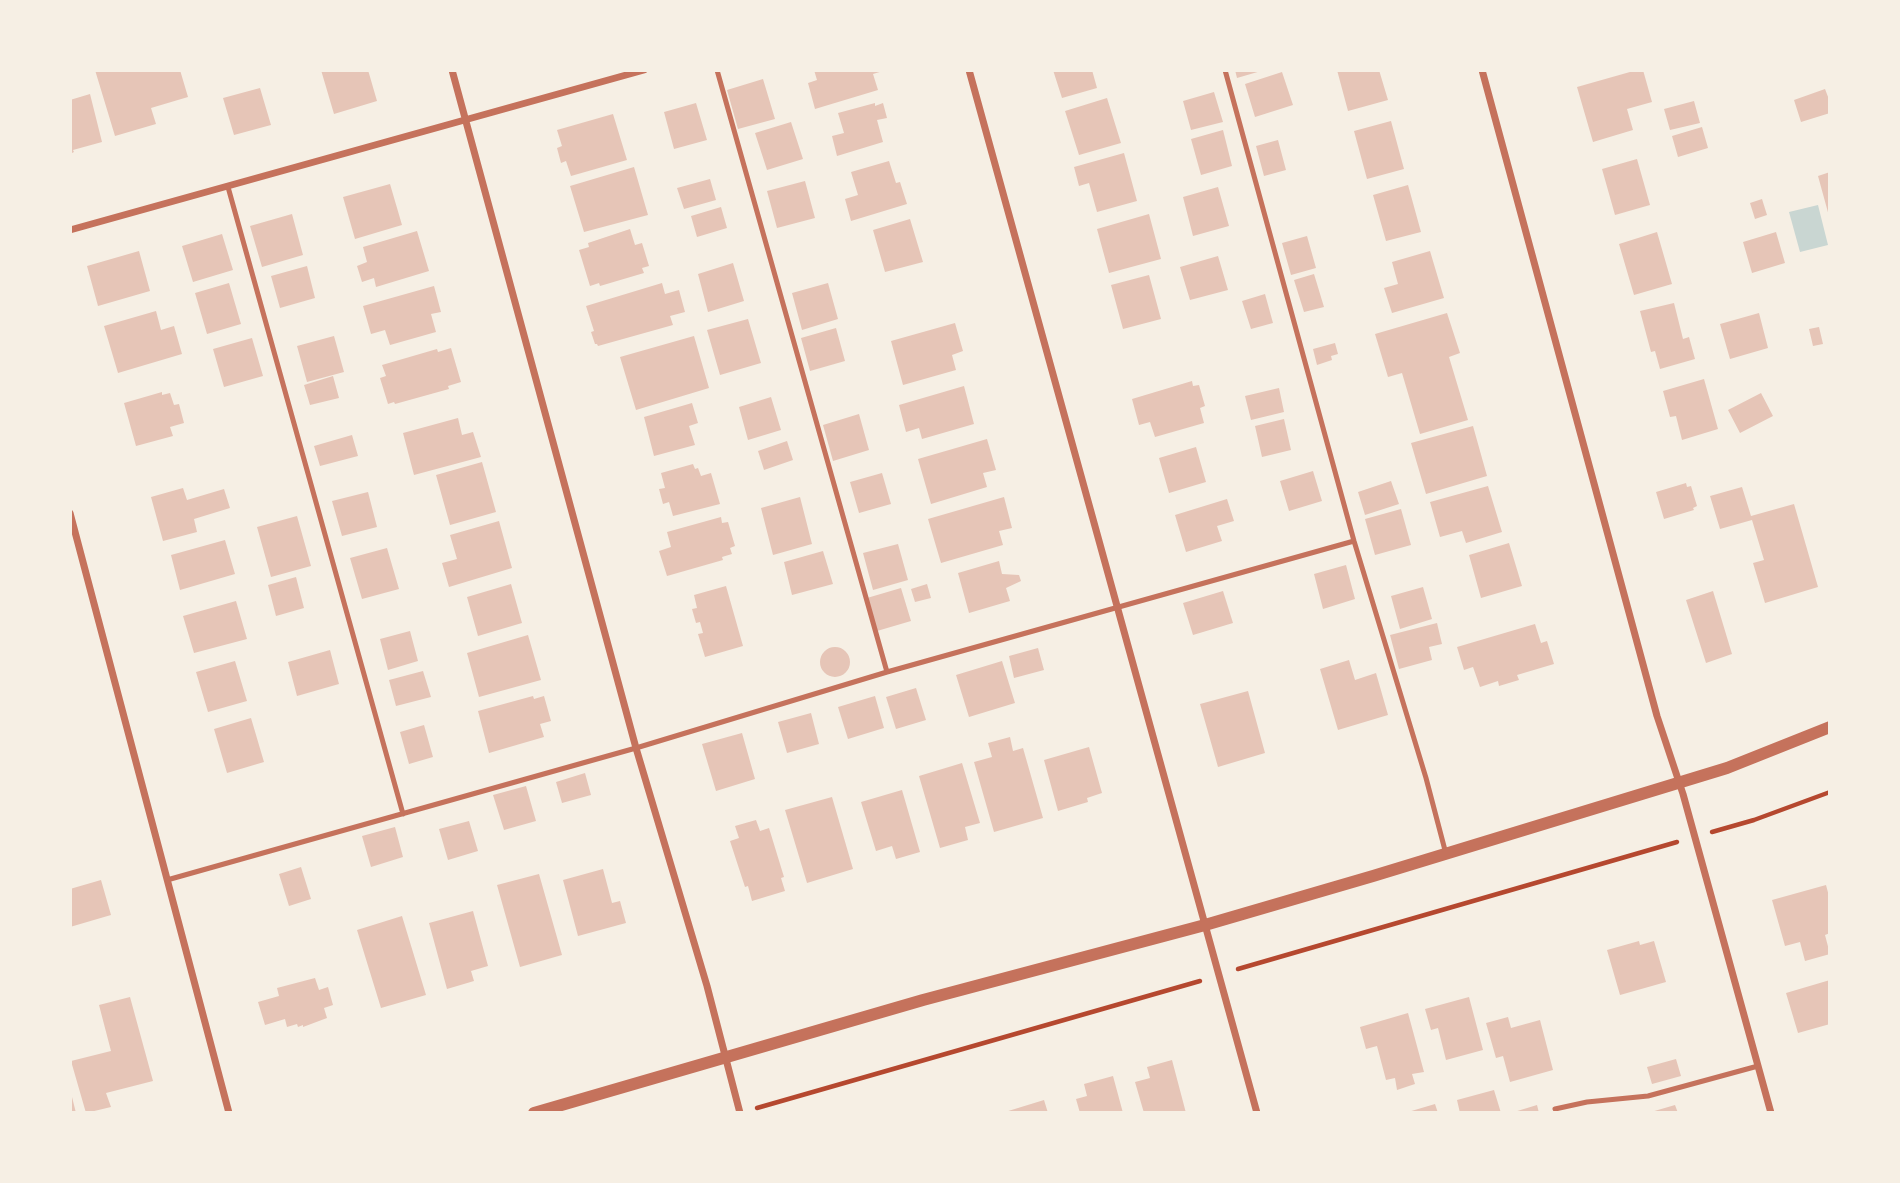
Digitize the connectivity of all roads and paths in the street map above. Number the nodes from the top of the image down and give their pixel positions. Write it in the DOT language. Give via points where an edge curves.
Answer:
graph roads {
  1 [pos="452,70"];
  2 [pos="644,70"];
  3 [pos="718,70"];
  4 [pos="969,70"];
  5 [pos="1225,70"];
  6 [pos="1482,70"];
  7 [pos="466,121"];
  8 [pos="228,187"];
  9 [pos="70,230"];
  10 [pos="70,513"];
  11 [pos="1354,541"];
  12 [pos="1117,609"];
  13 [pos="887,672"];
  14 [pos="1830,727"];
  15 [pos="636,748"];
  16 [pos="1679,782"];
  17 [pos="1830,792"];
  18 [pos="403,814"];
  19 [pos="1695,837"];
  20 [pos="1446,854"];
  21 [pos="167,880"];
  22 [pos="1205,925"];
  23 [pos="1218,975"];
  24 [pos="725,1056"];
  25 [pos="1758,1066"];
  26 [pos="1555,1109"];
  27 [pos="229,1113"];
  28 [pos="534,1113"];
  29 [pos="740,1113"];
  30 [pos="1256,1113"];
  31 [pos="1771,1113"];
  1 -- 7 [label="street"];
  2 -- 7 [label="street"];
  3 -- 13 [label="lane"];
  4 -- 12 [label="street"];
  5 -- 11 [label="lane"];
  6 -- 16 [label="street" via="1657,716"];
  7 -- 8 [label="street"];
  7 -- 15 [label="street"];
  8 -- 9 [label="street"];
  8 -- 18 [label="lane"];
  10 -- 21 [label="street"];
  11 -- 12 [label="lane"];
  11 -- 20 [label="lane"];
  12 -- 13 [label="lane"];
  12 -- 22 [label="street"];
  13 -- 15 [label="lane"];
  14 -- 16 [label="street"];
  15 -- 18 [label="lane"];
  15 -- 24 [label="street"];
  16 -- 19 [label="street"];
  16 -- 20 [label="street"];
  17 -- 19 [label="path"];
  18 -- 21 [label="lane"];
  19 -- 23 [label="path"];
  19 -- 25 [label="street"];
  20 -- 22 [label="street"];
  21 -- 27 [label="street"];
  22 -- 23 [label="street"];
  22 -- 24 [label="street"];
  23 -- 29 [label="path"];
  23 -- 30 [label="street"];
  24 -- 28 [label="street"];
  24 -- 29 [label="street"];
  25 -- 26 [label="lane" via="1648,1096"];
  25 -- 31 [label="street"];
}
